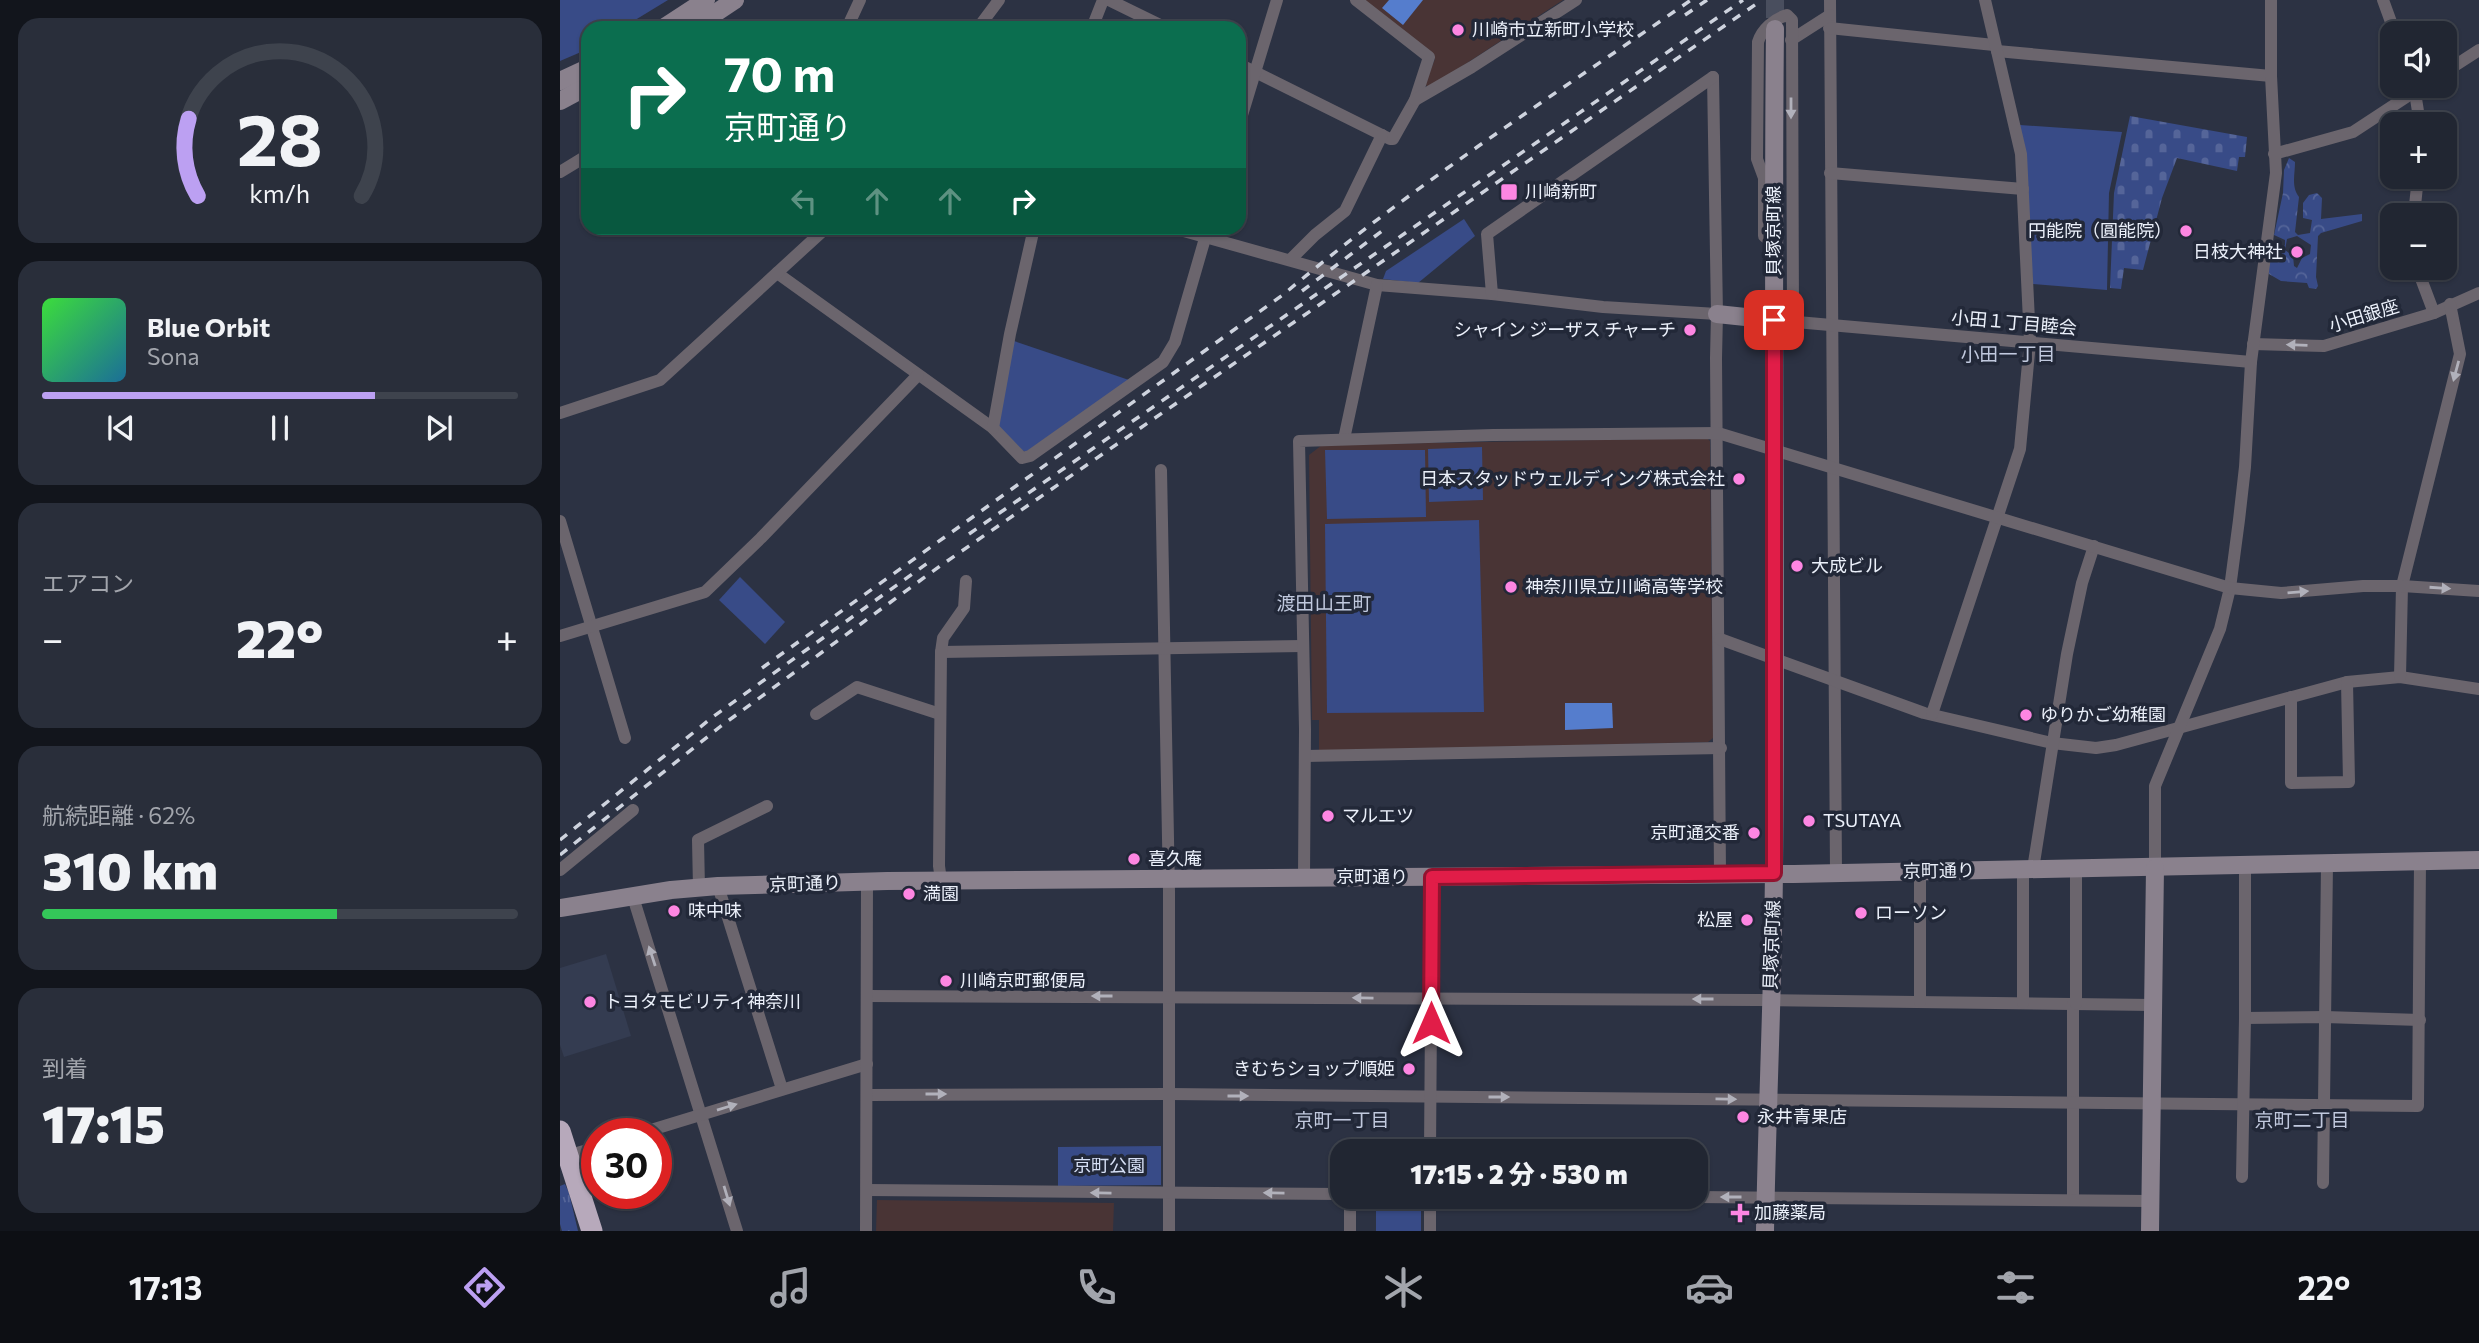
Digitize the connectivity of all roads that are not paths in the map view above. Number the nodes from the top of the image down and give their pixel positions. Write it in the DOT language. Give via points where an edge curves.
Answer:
graph roads {
  1 [pos="735,0"];
  2 [pos="860,0"];
  3 [pos="999,0"];
  4 [pos="1103,0"];
  5 [pos="1109,0"];
  6 [pos="1276,0"];
  7 [pos="1356,0"];
  8 [pos="1576,0"];
  9 [pos="1830,0"];
  10 [pos="1985,0"];
  11 [pos="2271,0"];
  12 [pos="2384,0"];
  13 [pos="711,10"];
  14 [pos="682,21"];
  15 [pos="850,21"];
  16 [pos="983,21"];
  17 [pos="1095,21"];
  18 [pos="1152,21"];
  19 [pos="2391,21"];
  20 [pos="1830,22"];
  21 [pos="1775,29"];
  22 [pos="1791,40"];
  23 [pos="1996,48"];
  24 [pos="2479,50"];
  25 [pos="2457,64"];
  26 [pos="1246,68"];
  27 [pos="581,71"];
  28 [pos="1255,72"];
  29 [pos="2271,76"];
  30 [pos="560,81"];
  31 [pos="581,90"];
  32 [pos="2402,98"];
  33 [pos="1415,100"];
  34 [pos="560,101"];
  35 [pos="1246,102"];
  36 [pos="1382,135"];
  37 [pos="2274,154"];
  38 [pos="581,159"];
  39 [pos="560,172"];
  40 [pos="1830,173"];
  41 [pos="2023,189"];
  42 [pos="818,235"];
  43 [pos="1032,235"];
  44 [pos="1206,235"];
  45 [pos="1216,235"];
  46 [pos="1773,243"];
  47 [pos="1291,260"];
  48 [pos="777,273"];
  49 [pos="2422,280"];
  50 [pos="1377,285"];
  51 [pos="2479,293"];
  52 [pos="1492,294"];
  53 [pos="2451,304"];
  54 [pos="2434,313"];
  55 [pos="1717,314"];
  56 [pos="1774,320"];
  57 [pos="1793,320"];
  58 [pos="1833,324"];
  59 [pos="2030,342"];
  60 [pos="2253,344"];
  61 [pos="2251,362"];
  62 [pos="918,375"];
  63 [pos="560,413"];
  64 [pos="993,428"];
  65 [pos="1718,433"];
  66 [pos="1344,439"];
  67 [pos="1775,450"];
  68 [pos="1833,468"];
  69 [pos="1161,470"];
  70 [pos="1996,517"];
  71 [pos="560,521"];
  72 [pos="2094,547"];
  73 [pos="967,581"];
  74 [pos="2402,586"];
  75 [pos="2230,588"];
  76 [pos="2479,591"];
  77 [pos="591,626"];
  78 [pos="560,636"];
  79 [pos="1720,639"];
  80 [pos="1302,646"];
  81 [pos="1164,649"];
  82 [pos="941,652"];
  83 [pos="1775,660"];
  84 [pos="2400,677"];
  85 [pos="1836,680"];
  86 [pos="2347,682"];
  87 [pos="2479,689"];
  88 [pos="2291,697"];
  89 [pos="816,714"];
  90 [pos="940,714"];
  91 [pos="1931,714"];
  92 [pos="2180,727"];
  93 [pos="625,738"];
  94 [pos="2052,743"];
  95 [pos="1721,748"];
  96 [pos="1305,756"];
  97 [pos="768,806"];
  98 [pos="633,810"];
  99 [pos="2479,860"];
  100 [pos="2420,862"];
  101 [pos="2327,864"];
  102 [pos="2245,866"];
  103 [pos="2155,868"];
  104 [pos="2076,869"];
  105 [pos="560,870"];
  106 [pos="2028,870"];
  107 [pos="1920,871"];
  108 [pos="1836,872"];
  109 [pos="1774,873"];
  110 [pos="1720,874"];
  111 [pos="1304,877"];
  112 [pos="1432,877"];
  113 [pos="1169,879"];
  114 [pos="941,880"];
  115 [pos="867,882"];
  116 [pos="718,886"];
  117 [pos="699,888"];
  118 [pos="633,897"];
  119 [pos="560,908"];
  120 [pos="867,996"];
  121 [pos="1170,996"];
  122 [pos="1431,998"];
  123 [pos="1771,1000"];
  124 [pos="1920,1002"];
  125 [pos="2023,1003"];
  126 [pos="2074,1004"];
  127 [pos="2153,1005"];
  128 [pos="2325,1017"];
  129 [pos="2245,1018"];
  130 [pos="2420,1020"];
  131 [pos="867,1064"];
  132 [pos="782,1089"];
  133 [pos="867,1094"];
  134 [pos="1170,1094"];
  135 [pos="1430,1096"];
  136 [pos="1768,1099"];
  137 [pos="2073,1103"];
  138 [pos="2152,1104"];
  139 [pos="2243,1104"];
  140 [pos="2324,1105"];
  141 [pos="703,1114"];
  142 [pos="672,1124"];
  143 [pos="560,1131"];
  144 [pos="1430,1139"];
  145 [pos="581,1152"];
  146 [pos="564,1157"];
  147 [pos="2242,1177"];
  148 [pos="2323,1183"];
  149 [pos="578,1185"];
  150 [pos="867,1190"];
  151 [pos="1169,1194"];
  152 [pos="1330,1194"];
  153 [pos="1708,1197"];
  154 [pos="1766,1197"];
  155 [pos="2073,1200"];
  156 [pos="2150,1201"];
  157 [pos="1350,1209"];
  158 [pos="1430,1209"];
  159 [pos="581,1231"];
  160 [pos="592,1231"];
  161 [pos="737,1231"];
  162 [pos="866,1231"];
  163 [pos="1169,1231"];
  164 [pos="1350,1231"];
  165 [pos="1430,1231"];
  166 [pos="1765,1231"];
  167 [pos="2150,1231"];
  1 -- 13 [label="street"];
  2 -- 15 [label="street"];
  3 -- 16 [label="street"];
  4 -- 17 [label="street"];
  5 -- 18 [label="street"];
  6 -- 28 [label="street"];
  7 -- 33 [label="street" via="1429,57"];
  8 -- 33 [label="street"];
  9 -- 20 [label="street"];
  10 -- 23 [label="street"];
  11 -- 29 [label="street"];
  12 -- 19 [label="street"];
  13 -- 14 [label="street"];
  20 -- 22 [label="street"];
  20 -- 23 [label="street"];
  20 -- 40 [label="street" via="1834,76"];
  21 -- 46 [label="street, 貝塚京町線"];
  22 -- 46 [label="street" via="1792,20 1787,15 1766,27 1758,41 1757,159 1764,178 1764,236"];
  22 -- 57 [label="street, one-way"];
  23 -- 29 [label="street"];
  23 -- 41 [label="street" via="2021,154"];
  24 -- 25 [label="street"];
  26 -- 28 [label="street"];
  27 -- 30 [label="street"];
  28 -- 35 [label="street"];
  28 -- 36 [label="street"];
  29 -- 37 [label="street"];
  31 -- 34 [label="street"];
  32 -- 37 [label="street" via="2354,132"];
  33 -- 36 [label="street" via="1395,136"];
  36 -- 47 [label="street" via="1345,211"];
  37 -- 60 [label="street"];
  38 -- 39 [label="street"];
  40 -- 41 [label="street"];
  40 -- 58 [label="street"];
  41 -- 59 [label="street"];
  42 -- 48 [label="street"];
  43 -- 64 [label="street"];
  44 -- 64 [label="street" via="1175,342 1163,362 1030,456 1018,455"];
  45 -- 47 [label="street"];
  46 -- 56 [label="street, 貝塚京町線"];
  47 -- 50 [label="street"];
  48 -- 62 [label="street"];
  48 -- 63 [label="street" via="660,380"];
  49 -- 54 [label="street"];
  50 -- 52 [label="street"];
  50 -- 66 [label="street"];
  51 -- 53 [label="street, 小田銀座"];
  52 -- 55 [label="street"];
  52 -- 55 [label="street" via="1487,234 1713,77"];
  53 -- 54 [label="street, 小田銀座"];
  53 -- 74 [label="street, one-way" via="2460,355"];
  54 -- 60 [label="street, 小田銀座, one-way" via="2324,346"];
  55 -- 56 [label="street"];
  55 -- 65 [label="street"];
  56 -- 57 [label="street, 小田１丁目睦会"];
  56 -- 67 [label="street, 貝塚京町線"];
  57 -- 58 [label="street, 小田１丁目睦会"];
  58 -- 59 [label="street, 小田１丁目睦会"];
  58 -- 68 [label="street"];
  59 -- 61 [label="street, 小田１丁目睦会"];
  59 -- 70 [label="street" via="2020,449"];
  60 -- 61 [label="street"];
  61 -- 75 [label="street" via="2245,467"];
  62 -- 64 [label="street"];
  62 -- 77 [label="street" via="705,592"];
  65 -- 66 [label="street"];
  65 -- 67 [label="street"];
  65 -- 79 [label="street"];
  66 -- 80 [label="street" via="1299,441"];
  67 -- 68 [label="street"];
  67 -- 83 [label="street, 貝塚京町線"];
  68 -- 70 [label="street"];
  68 -- 85 [label="street"];
  69 -- 81 [label="street"];
  70 -- 72 [label="street"];
  70 -- 91 [label="street"];
  71 -- 77 [label="street"];
  72 -- 75 [label="street"];
  72 -- 94 [label="street" via="2082,583"];
  73 -- 82 [label="street" via="964,608 943,638"];
  75 -- 74 [label="street, one-way" via="2281,593"];
  74 -- 76 [label="street, one-way"];
  74 -- 84 [label="street"];
  75 -- 92 [label="street" via="2220,629"];
  77 -- 78 [label="street"];
  77 -- 93 [label="street"];
  79 -- 83 [label="street"];
  79 -- 95 [label="street"];
  80 -- 81 [label="street"];
  80 -- 96 [label="street"];
  81 -- 82 [label="street"];
  81 -- 113 [label="street"];
  82 -- 90 [label="street"];
  83 -- 85 [label="street"];
  83 -- 109 [label="street, 貝塚京町線"];
  84 -- 86 [label="street"];
  84 -- 87 [label="street"];
  85 -- 91 [label="street"];
  85 -- 108 [label="street"];
  86 -- 88 [label="street"];
  86 -- 88 [label="street" via="2348,782 2291,783"];
  88 -- 92 [label="street"];
  89 -- 90 [label="street" via="857,687"];
  90 -- 114 [label="street"];
  91 -- 94 [label="street"];
  92 -- 94 [label="street" via="2105,747"];
  92 -- 103 [label="street" via="2155,786"];
  94 -- 106 [label="street"];
  95 -- 96 [label="street"];
  95 -- 110 [label="street"];
  96 -- 111 [label="street"];
  97 -- 117 [label="street" via="698,840"];
  98 -- 105 [label="street"];
  99 -- 100 [label="street, 京町通り"];
  100 -- 101 [label="street, 京町通り"];
  100 -- 130 [label="street"];
  101 -- 102 [label="street, 京町通り"];
  101 -- 128 [label="street"];
  102 -- 103 [label="street, 京町通り"];
  102 -- 129 [label="street"];
  103 -- 104 [label="street, 京町通り"];
  103 -- 127 [label="street"];
  104 -- 106 [label="street, 京町通り"];
  104 -- 126 [label="street"];
  106 -- 107 [label="street, 京町通り"];
  106 -- 125 [label="street"];
  107 -- 108 [label="street, 京町通り"];
  107 -- 124 [label="street"];
  108 -- 109 [label="street, 京町通り"];
  109 -- 110 [label="street, 京町通り"];
  109 -- 123 [label="street, 貝塚京町線"];
  110 -- 112 [label="street, 京町通り"];
  111 -- 112 [label="street, 京町通り"];
  111 -- 113 [label="street, 京町通り"];
  112 -- 122 [label="street"];
  113 -- 114 [label="street, 京町通り"];
  113 -- 121 [label="street"];
  114 -- 115 [label="street, 京町通り"];
  115 -- 116 [label="street, 京町通り"];
  115 -- 120 [label="street"];
  116 -- 117 [label="street, 京町通り"];
  116 -- 132 [label="street"];
  117 -- 118 [label="street, 京町通り"];
  118 -- 119 [label="street, 京町通り"];
  141 -- 118 [label="street, one-way"];
  121 -- 120 [label="street, one-way"];
  120 -- 131 [label="street"];
  122 -- 121 [label="street, one-way"];
  121 -- 134 [label="street"];
  123 -- 122 [label="street, one-way"];
  122 -- 135 [label="street"];
  123 -- 124 [label="street"];
  123 -- 136 [label="street, 貝塚京町線"];
  124 -- 125 [label="street"];
  125 -- 126 [label="street"];
  126 -- 127 [label="street"];
  126 -- 137 [label="street"];
  127 -- 138 [label="street"];
  128 -- 129 [label="street"];
  128 -- 130 [label="street"];
  128 -- 140 [label="street"];
  129 -- 139 [label="street"];
  130 -- 140 [label="street" via="2418,1106"];
  131 -- 132 [label="street"];
  131 -- 133 [label="street"];
  141 -- 132 [label="street, one-way"];
  133 -- 134 [label="street, one-way"];
  133 -- 150 [label="street"];
  134 -- 135 [label="street, one-way"];
  134 -- 151 [label="street"];
  135 -- 136 [label="street, one-way"];
  135 -- 144 [label="street"];
  136 -- 137 [label="street"];
  136 -- 154 [label="street, 貝塚京町線"];
  137 -- 138 [label="street"];
  137 -- 155 [label="street"];
  138 -- 139 [label="street"];
  138 -- 156 [label="street"];
  139 -- 140 [label="street"];
  139 -- 147 [label="street"];
  140 -- 148 [label="street"];
  141 -- 142 [label="street"];
  141 -- 161 [label="street, one-way"];
  143 -- 146 [label="highway"];
  145 -- 146 [label="street"];
  146 -- 149 [label="highway"];
  149 -- 159 [label="highway"];
  149 -- 160 [label="highway"];
  151 -- 150 [label="street, one-way"];
  150 -- 162 [label="street"];
  152 -- 151 [label="street, one-way"];
  151 -- 163 [label="street"];
  154 -- 153 [label="street, one-way"];
  154 -- 155 [label="street"];
  154 -- 166 [label="street, 貝塚京町線"];
  155 -- 156 [label="street"];
  156 -- 167 [label="street"];
  157 -- 164 [label="street"];
  158 -- 165 [label="street"];
}
